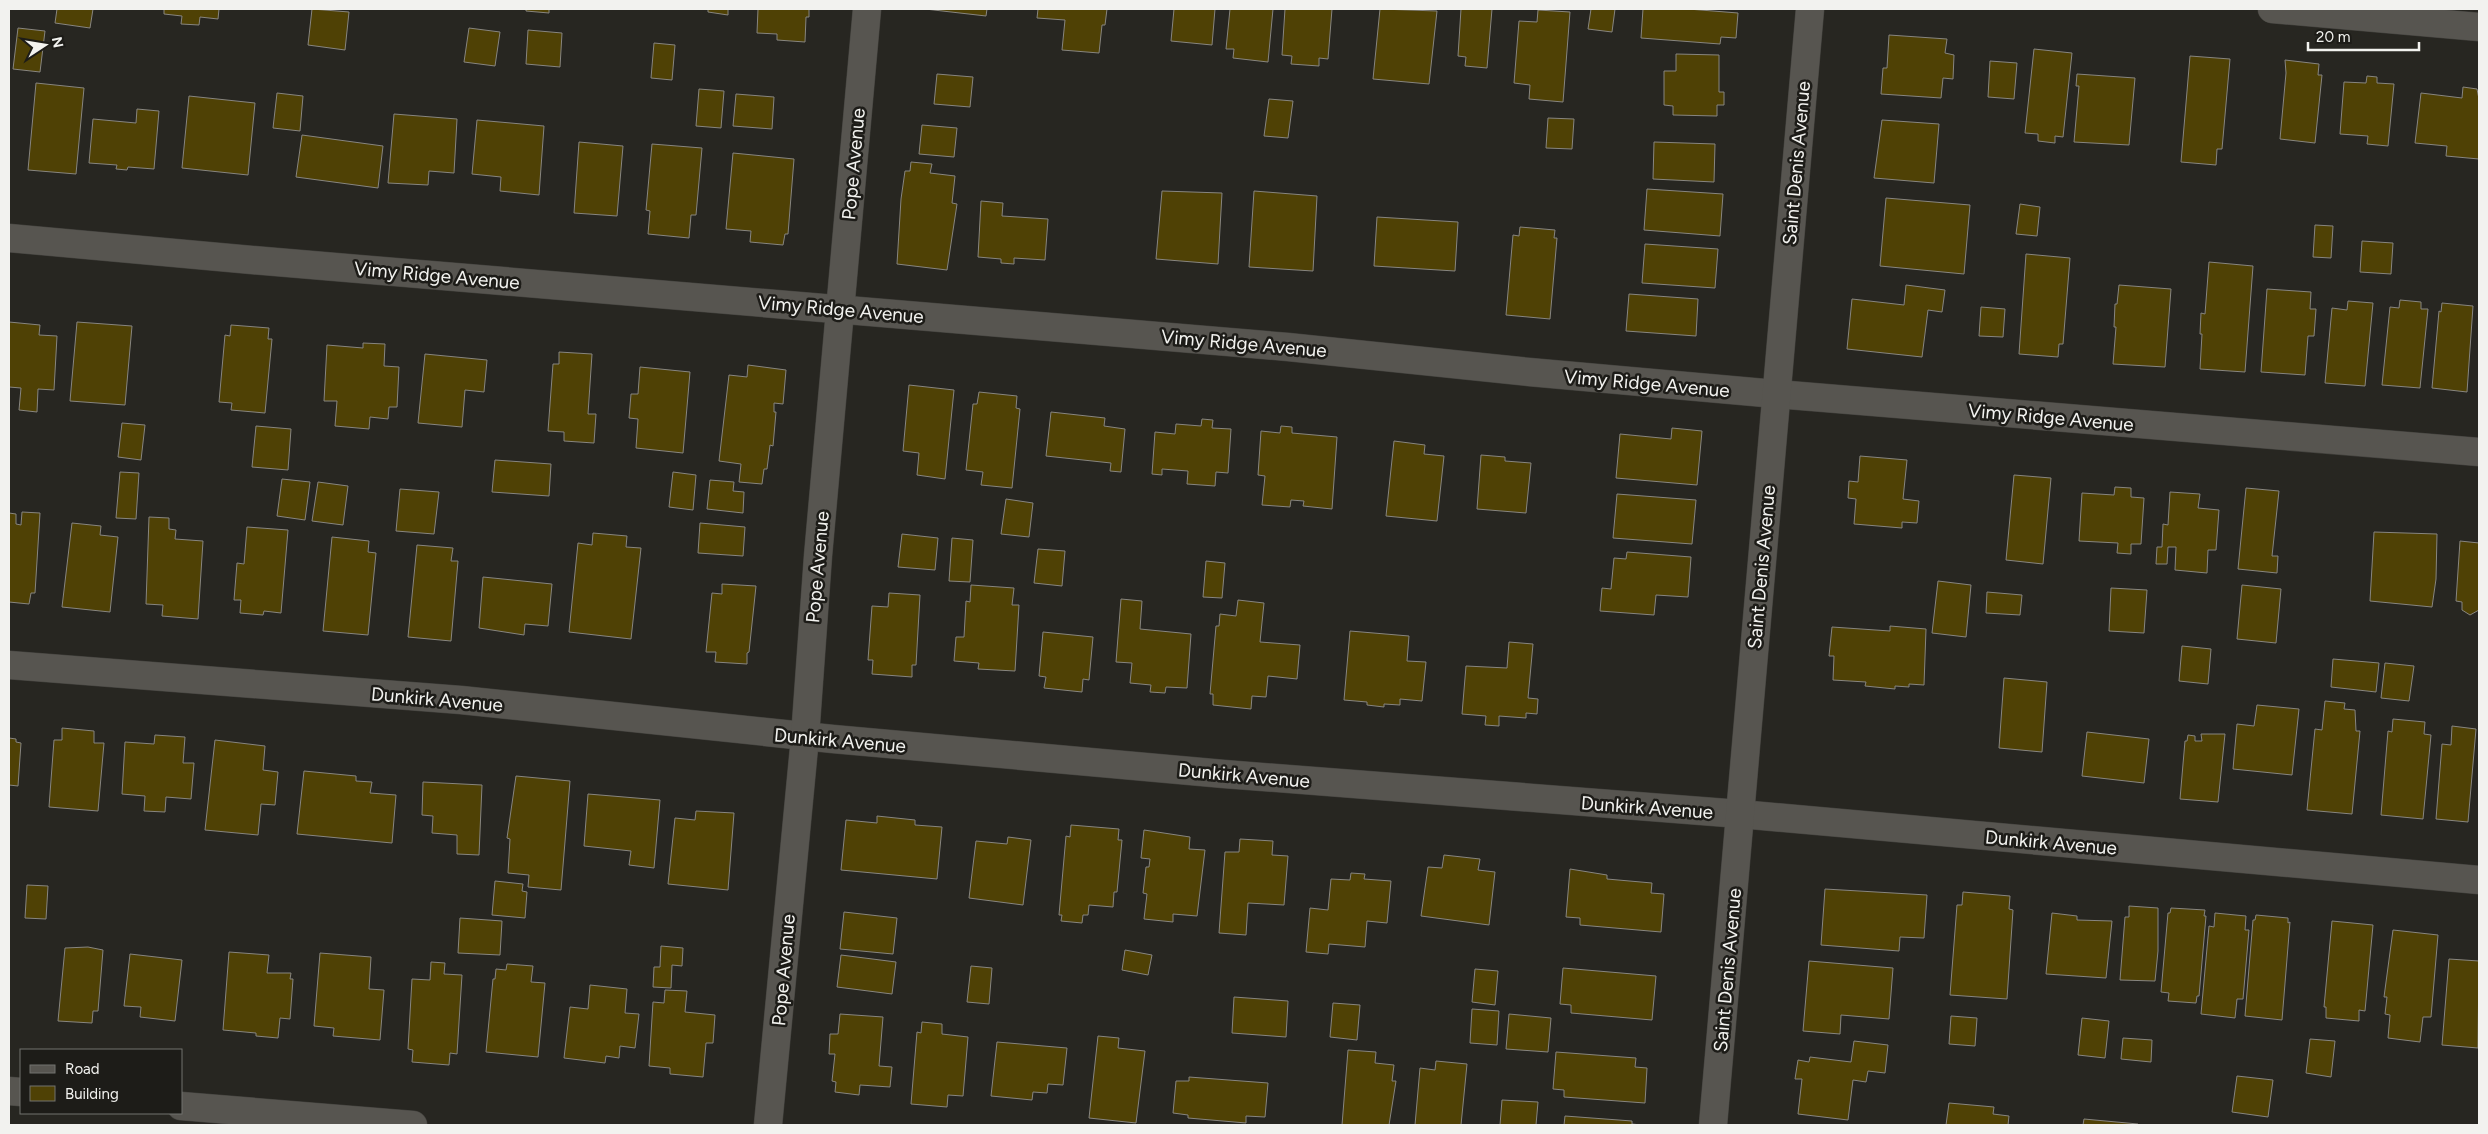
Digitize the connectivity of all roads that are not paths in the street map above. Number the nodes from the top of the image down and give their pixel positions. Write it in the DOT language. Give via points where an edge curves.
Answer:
graph roads {
  1 [pos="867,9"];
  2 [pos="1810,9"];
  3 [pos="2272,9"];
  4 [pos="2479,27"];
  5 [pos="9,238"];
  6 [pos="840,308"];
  7 [pos="1776,394"];
  8 [pos="2479,452"];
  9 [pos="9,665"];
  10 [pos="805,737"];
  11 [pos="1740,814"];
  12 [pos="2479,880"];
  13 [pos="182,1106"];
  14 [pos="281,1120"];
  15 [pos="413,1125"];
  16 [pos="768,1125"];
  17 [pos="1714,1125"];
  1 -- 6 [label="street, Pope Avenue"];
  2 -- 7 [label="street, Saint Denis Avenue"];
  3 -- 4 [label="street"];
  5 -- 6 [label="street, Vimy Ridge Avenue"];
  6 -- 7 [label="street, Vimy Ridge Avenue"];
  6 -- 10 [label="street, Pope Avenue"];
  7 -- 8 [label="street, Vimy Ridge Avenue"];
  7 -- 11 [label="street, Saint Denis Avenue"];
  9 -- 10 [label="street, Dunkirk Avenue" via="461,700"];
  10 -- 11 [label="street, Dunkirk Avenue"];
  10 -- 16 [label="street, Pope Avenue"];
  11 -- 12 [label="street, Dunkirk Avenue"];
  11 -- 17 [label="street, Saint Denis Avenue"];
  13 -- 14 [label="street"];
  14 -- 15 [label="street"];
}
